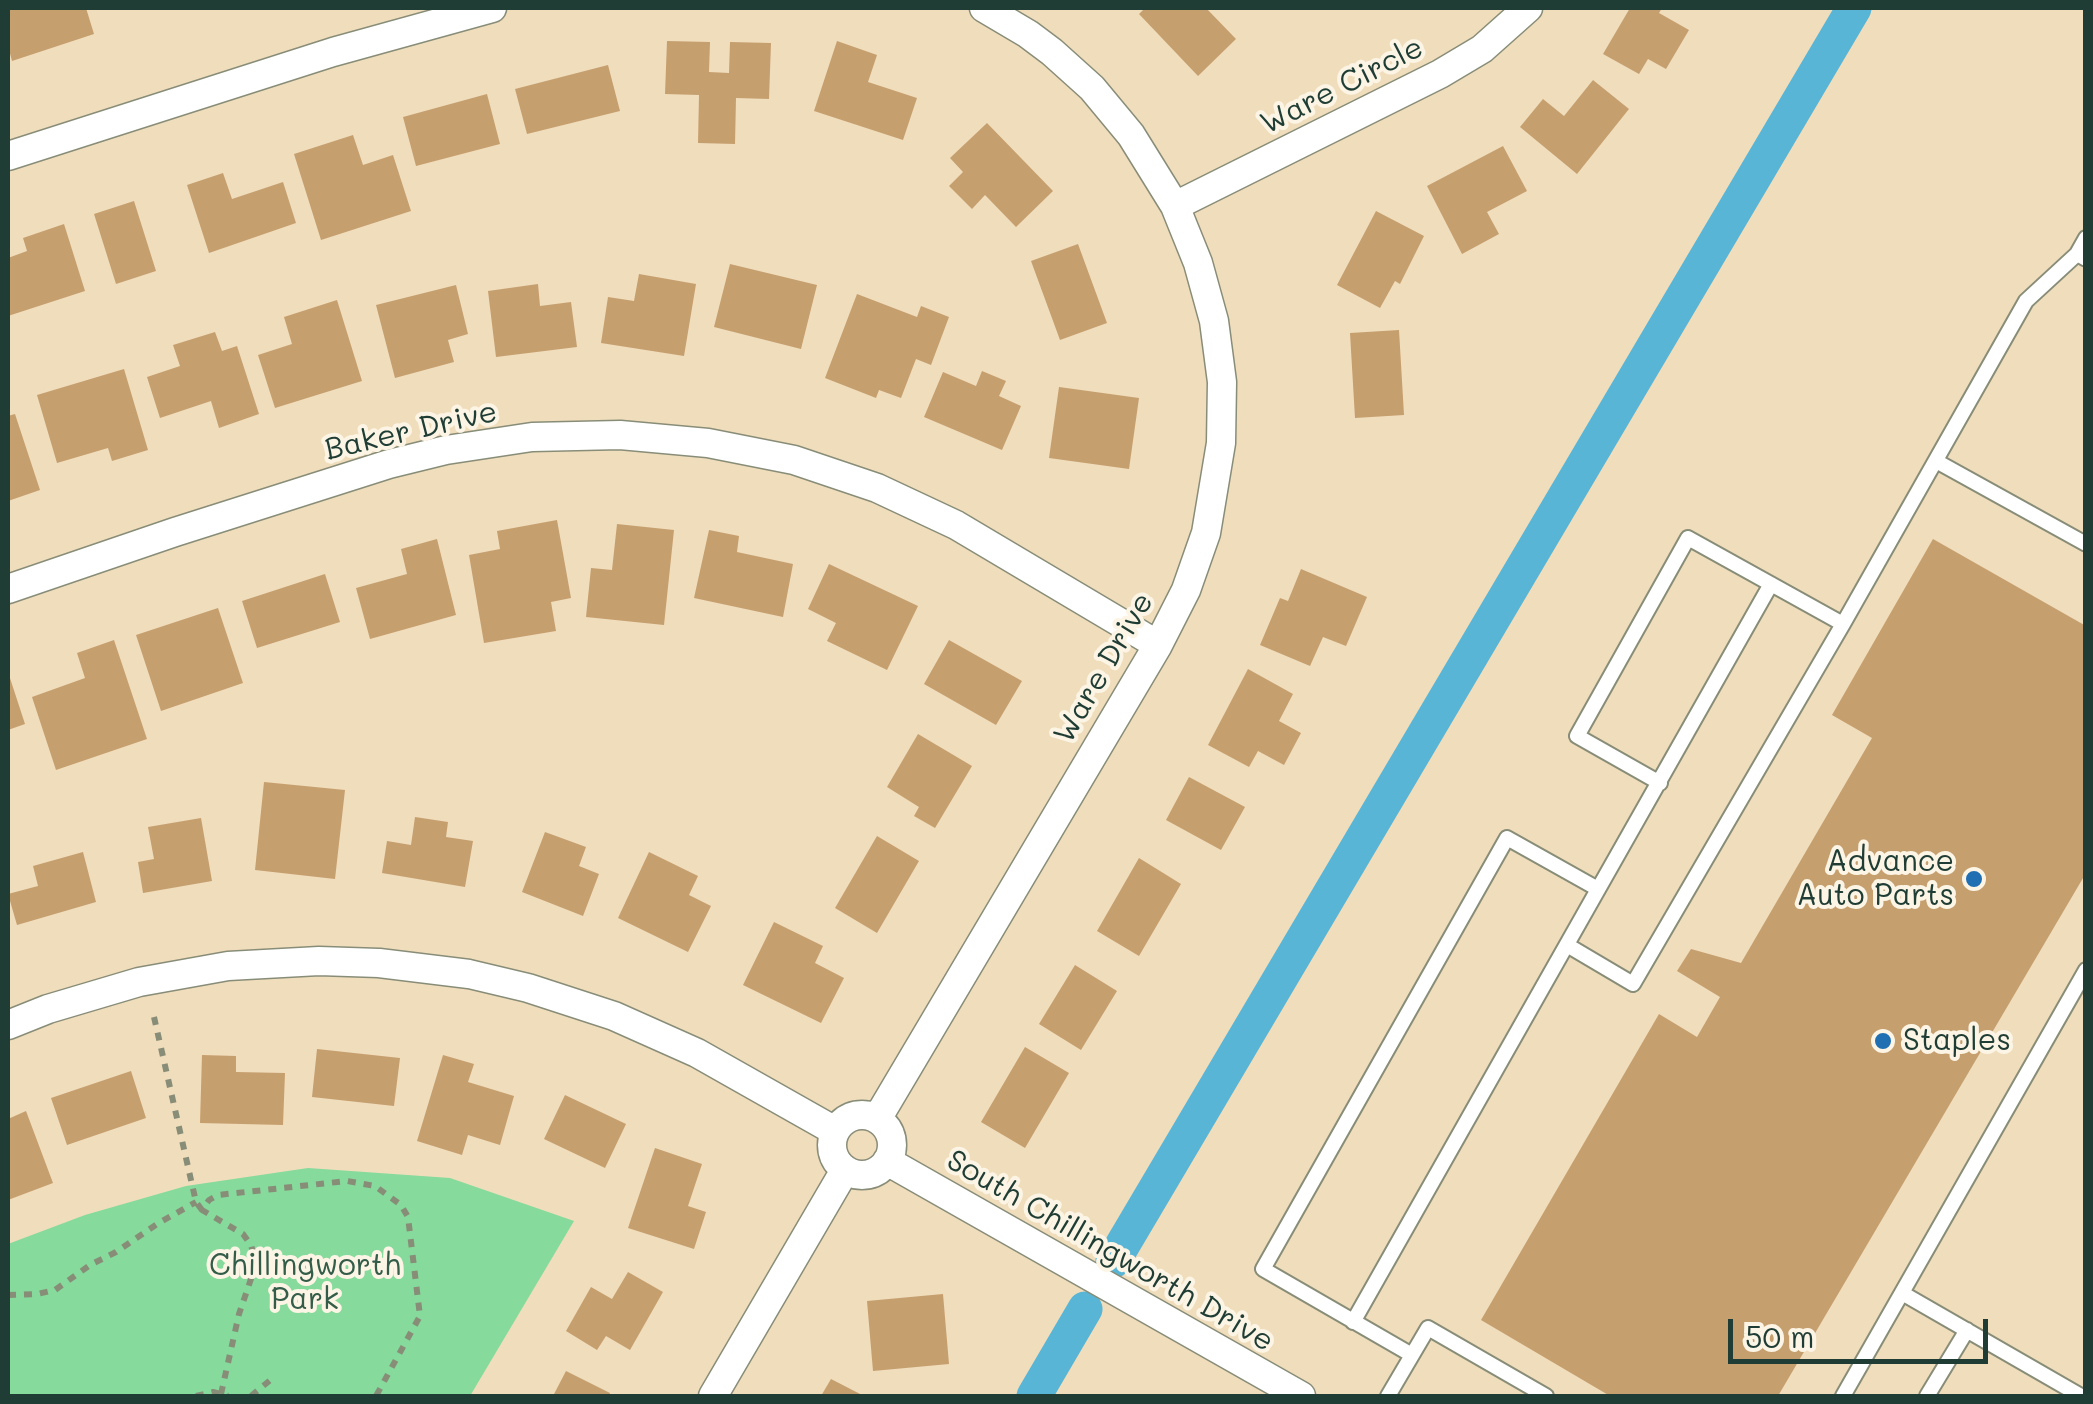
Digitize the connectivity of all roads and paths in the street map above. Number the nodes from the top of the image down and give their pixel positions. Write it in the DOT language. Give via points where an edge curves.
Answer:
graph roads {
  1 [pos="492,8"];
  2 [pos="984,8"];
  3 [pos="1528,8"];
  4 [pos="8,156"];
  5 [pos="1175,206"];
  6 [pos="2086,238"];
  7 [pos="2081,256"];
  8 [pos="1936,461"];
  9 [pos="2086,544"];
  10 [pos="1771,584"];
  11 [pos="8,589"];
  12 [pos="1843,624"];
  13 [pos="1158,644"];
  14 [pos="1660,783"];
  15 [pos="1598,889"];
  16 [pos="1567,945"];
  17 [pos="2086,970"];
  18 [pos="154,1016"];
  19 [pos="8,1024"];
  20 [pos="877,1119"];
  21 [pos="835,1132"];
  22 [pos="887,1161"];
  23 [pos="846,1170"];
  24 [pos="196,1202"];
  25 [pos="202,1210"];
  26 [pos="1902,1293"];
  27 [pos="8,1295"];
  28 [pos="1353,1322"];
  29 [pos="1966,1330"];
  30 [pos="1412,1355"];
  31 [pos="274,1378"];
  32 [pos="225,1395"];
  33 [pos="196,1396"];
  34 [pos="251,1396"];
  35 [pos="376,1396"];
  36 [pos="713,1396"];
  37 [pos="1301,1396"];
  38 [pos="1388,1396"];
  39 [pos="1546,1396"];
  40 [pos="1842,1396"];
  41 [pos="1928,1396"];
  42 [pos="2081,1396"];
  1 -- 4 [label="street"];
  2 -- 5 [label="street, Ware Drive" via="1028,34 1092,88"];
  3 -- 5 [label="street, Ware Circle" via="1482,49 1440,74"];
  5 -- 13 [label="street, Ware Drive" via="1214,321 1221,443 1206,533"];
  6 -- 7 [label="lane"];
  7 -- 8 [label="lane" via="2026,301"];
  8 -- 9 [label="lane"];
  8 -- 12 [label="lane"];
  10 -- 12 [label="lane"];
  10 -- 14 [label="lane"];
  10 -- 14 [label="lane" via="1688,538 1577,736"];
  11 -- 13 [label="street, Baker Drive" via="389,464 532,438 620,435 794,460 877,488 956,525"];
  12 -- 16 [label="lane" via="1634,984"];
  13 -- 20 [label="street, Ware Drive"];
  14 -- 15 [label="lane"];
  15 -- 16 [label="lane"];
  15 -- 28 [label="lane" via="1507,838 1478,889 1263,1269"];
  16 -- 28 [label="lane"];
  17 -- 26 [label="lane"];
  18 -- 24 [label="path"];
  19 -- 21 [label="street" via="139,982 228,966 319,961 469,974 614,1016 697,1053"];
  20 -- 21 [label="street" via="853,1116"];
  20 -- 22 [label="street" via="891,1136"];
  21 -- 23 [label="street" via="834,1158"];
  22 -- 23 [label="street" via="869,1175"];
  22 -- 37 [label="street, South Chillingworth Drive"];
  23 -- 36 [label="street"];
  24 -- 25 [label="path"];
  24 -- 27 [label="path" via="55,1290"];
  25 -- 32 [label="path" via="242,1234 254,1256"];
  25 -- 35 [label="path" via="218,1195 347,1180 375,1186 400,1205 408,1217 420,1316"];
  26 -- 29 [label="lane"];
  26 -- 40 [label="lane"];
  28 -- 30 [label="lane"];
  29 -- 41 [label="lane"];
  29 -- 42 [label="lane"];
  30 -- 38 [label="lane"];
  30 -- 39 [label="lane" via="1428,1328"];
  31 -- 34 [label="path"];
  32 -- 33 [label="path"];
}
